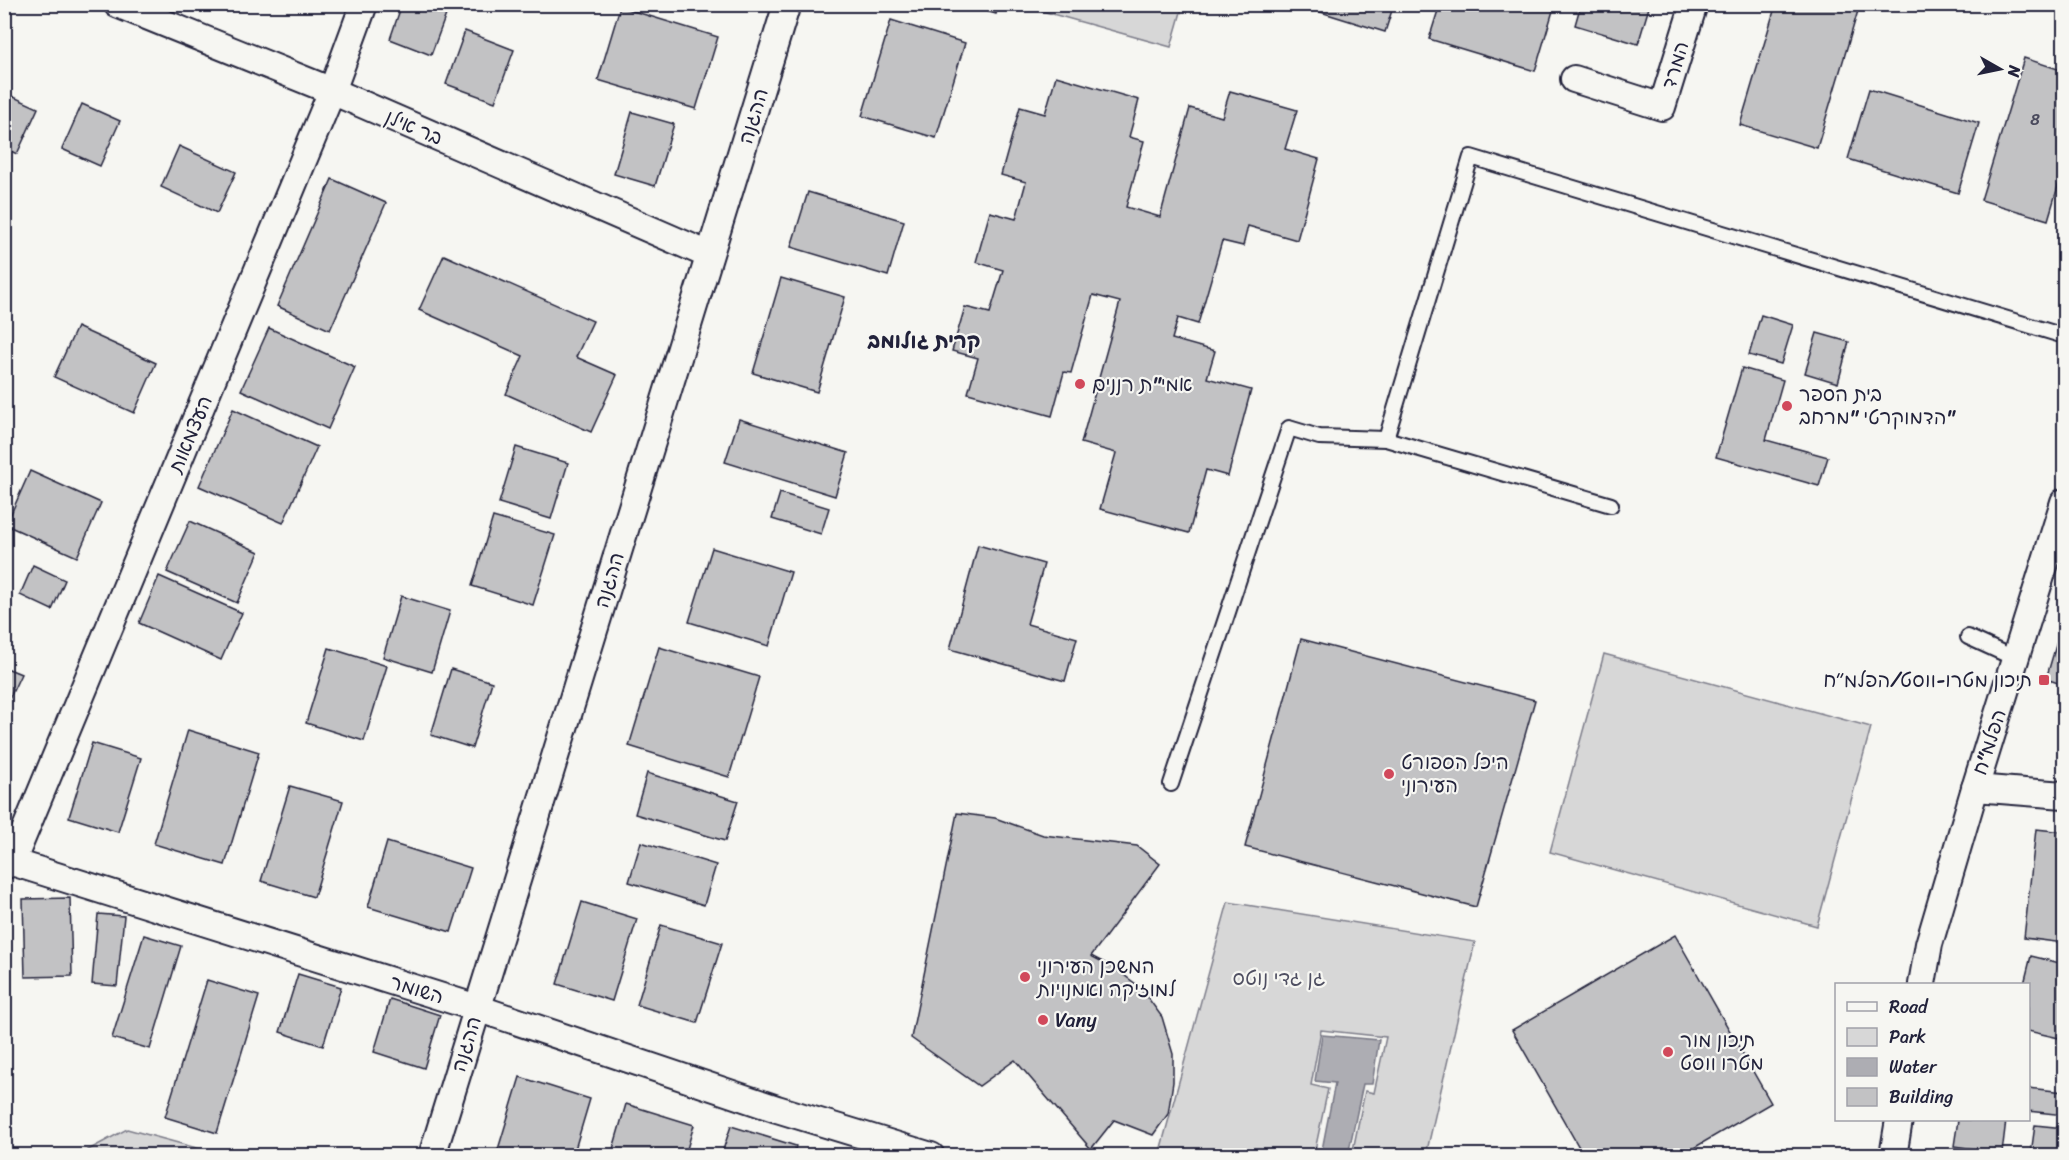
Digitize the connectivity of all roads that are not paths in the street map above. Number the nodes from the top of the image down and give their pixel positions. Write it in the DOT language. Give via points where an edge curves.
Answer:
graph roads {
  1 [pos="117,4"];
  2 [pos="364,4"];
  3 [pos="787,4"];
  4 [pos="1694,4"];
  5 [pos="1574,79"];
  6 [pos="332,91"];
  7 [pos="709,255"];
  8 [pos="2064,336"];
  9 [pos="1386,439"];
  10 [pos="2064,502"];
  11 [pos="1611,505"];
  12 [pos="1968,637"];
  13 [pos="2016,659"];
  14 [pos="1171,784"];
  15 [pos="1975,788"];
  16 [pos="2064,795"];
  17 [pos="8,864"];
  18 [pos="1922,983"];
  19 [pos="477,1008"];
  20 [pos="1899,1121"];
  21 [pos="432,1155"];
  22 [pos="931,1155"];
  23 [pos="1893,1155"];
  1 -- 6 [label="street, בר אילן"];
  2 -- 6 [label="street, העצמאות"];
  3 -- 7 [label="street, ההגנה"];
  4 -- 5 [label="street, המרד" via="1662,107"];
  6 -- 7 [label="street, בר אילן"];
  6 -- 17 [label="street, העצמאות"];
  7 -- 19 [label="street, ההגנה"];
  8 -- 9 [label="lane" via="1471,157"];
  9 -- 11 [label="lane"];
  9 -- 14 [label="lane" via="1319,437 1289,428"];
  10 -- 13 [label="street, הפלמ\"ח"];
  12 -- 13 [label="lane"];
  13 -- 15 [label="street, הפלמ\"ח"];
  15 -- 16 [label="street"];
  15 -- 18 [label="street, הפלמ\"ח" via="1929,944"];
  17 -- 19 [label="street, השומר"];
  19 -- 21 [label="street, ההגנה"];
  19 -- 22 [label="street, השומר" via="777,1109"];
  20 -- 23 [label="street"];
}
